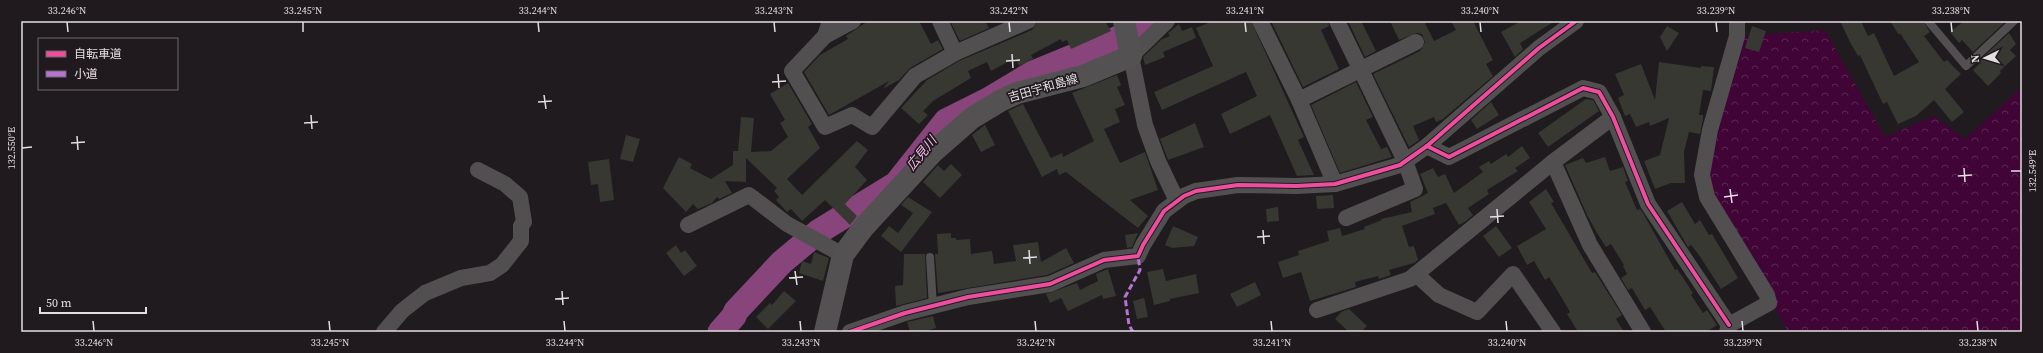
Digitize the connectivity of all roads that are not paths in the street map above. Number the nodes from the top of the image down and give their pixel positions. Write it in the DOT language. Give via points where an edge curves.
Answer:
graph roads {
  1 [pos="853,21"];
  2 [pos="940,21"];
  3 [pos="1167,21"];
  4 [pos="1260,21"];
  5 [pos="1337,21"];
  6 [pos="1576,21"];
  7 [pos="1738,21"];
  8 [pos="1928,21"];
  9 [pos="2014,21"];
  10 [pos="1124,22"];
  11 [pos="1019,23"];
  12 [pos="828,28"];
  13 [pos="1416,42"];
  14 [pos="1130,50"];
  15 [pos="955,53"];
  16 [pos="1361,70"];
  17 [pos="1299,100"];
  18 [pos="1613,117"];
  19 [pos="1427,146"];
  20 [pos="1405,162"];
  21 [pos="1553,162"];
  22 [pos="478,170"];
  23 [pos="1336,184"];
  24 [pos="1176,201"];
  25 [pos="1346,218"];
  26 [pos="688,225"];
  27 [pos="843,255"];
  28 [pos="930,257"];
  29 [pos="1416,274"];
  30 [pos="933,307"];
  31 [pos="1317,310"];
  32 [pos="1728,329"];
  33 [pos="384,332"];
  34 [pos="825,332"];
  35 [pos="850,332"];
  36 [pos="1553,332"];
  37 [pos="1644,332"];
  1 -- 12 [label="street"];
  2 -- 15 [label="street"];
  3 -- 14 [label="street"];
  4 -- 17 [label="street"];
  5 -- 16 [label="street"];
  6 -- 19 [label="street" via="1539,48"];
  7 -- 32 [label="street" via="1737,36 1710,130 1702,174 1707,197 1767,295 1769,303"];
  8 -- 9 [label="lane" via="1966,66"];
  10 -- 14 [label="main road"];
  11 -- 15 [label="street"];
  12 -- 15 [label="street" via="792,72 825,127 852,114 872,127 915,76"];
  13 -- 16 [label="street"];
  14 -- 24 [label="street" via="1145,125"];
  14 -- 27 [label="main road, 吉田宇和島線" via="1083,76 1017,93 1000,100 972,118 932,153 862,228"];
  16 -- 17 [label="street"];
  16 -- 20 [label="street"];
  17 -- 23 [label="street"];
  18 -- 19 [label="street" via="1599,92 1583,88 1449,157"];
  18 -- 21 [label="street"];
  18 -- 32 [label="street" via="1648,204"];
  19 -- 20 [label="street"];
  20 -- 23 [label="street"];
  20 -- 25 [label="street" via="1415,189"];
  21 -- 29 [label="street"];
  21 -- 37 [label="street" via="1590,245"];
  22 -- 33 [label="street" via="505,184 520,197 524,222 521,226 521,241 502,265 490,273 461,278 425,293 402,311"];
  23 -- 24 [label="street" via="1238,185 1196,191"];
  24 -- 30 [label="street" via="1164,211 1138,256 1104,260 1050,284 968,298"];
  26 -- 27 [label="street" via="749,195 787,224"];
  27 -- 34 [label="main road, 吉田宇和島線"];
  28 -- 30 [label="lane"];
  29 -- 31 [label="street" via="1410,279"];
  29 -- 36 [label="street" via="1439,295 1477,312 1513,274"];
  30 -- 35 [label="street" via="905,312"];
}
